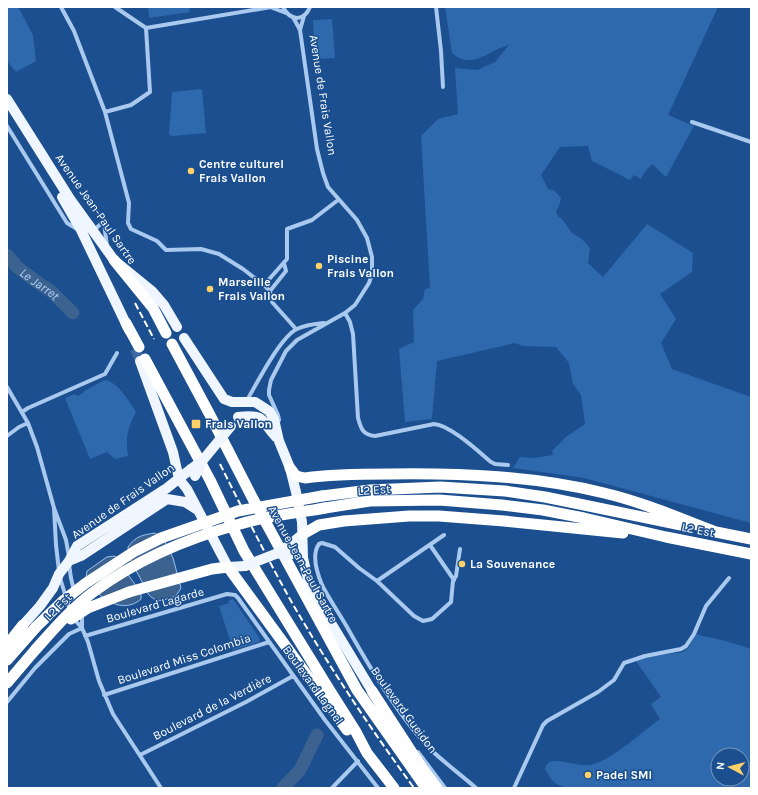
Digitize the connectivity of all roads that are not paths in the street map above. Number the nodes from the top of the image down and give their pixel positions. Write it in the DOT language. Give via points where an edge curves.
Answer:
graph roads {
  1 [pos="61,7"];
  2 [pos="115,7"];
  3 [pos="271,7"];
  4 [pos="283,7"];
  5 [pos="310,7"];
  6 [pos="436,7"];
  7 [pos="286,12"];
  8 [pos="304,16"];
  9 [pos="293,17"];
  10 [pos="146,28"];
  11 [pos="300,30"];
  12 [pos="443,87"];
  13 [pos="7,99"];
  14 [pos="7,102"];
  15 [pos="105,112"];
  16 [pos="692,122"];
  17 [pos="7,126"];
  18 [pos="751,142"];
  19 [pos="338,200"];
  20 [pos="103,216"];
  21 [pos="103,222"];
  22 [pos="81,230"];
  23 [pos="93,231"];
  24 [pos="108,250"];
  25 [pos="114,260"];
  26 [pos="284,263"];
  27 [pos="264,285"];
  28 [pos="270,291"];
  29 [pos="345,313"];
  30 [pos="328,322"];
  31 [pos="126,323"];
  32 [pos="177,327"];
  33 [pos="296,329"];
  34 [pos="166,333"];
  35 [pos="184,338"];
  36 [pos="172,344"];
  37 [pos="137,348"];
  38 [pos="117,353"];
  39 [pos="143,360"];
  40 [pos="7,387"];
  41 [pos="246,402"];
  42 [pos="22,412"];
  43 [pos="238,417"];
  44 [pos="28,423"];
  45 [pos="7,436"];
  46 [pos="279,441"];
  47 [pos="508,465"];
  48 [pos="290,468"];
  49 [pos="182,483"];
  50 [pos="54,508"];
  51 [pos="196,509"];
  52 [pos="713,531"];
  53 [pos="302,534"];
  54 [pos="444,535"];
  55 [pos="666,537"];
  56 [pos="751,539"];
  57 [pos="430,545"];
  58 [pos="460,549"];
  59 [pos="751,554"];
  60 [pos="69,561"];
  61 [pos="228,566"];
  62 [pos="59,574"];
  63 [pos="729,578"];
  64 [pos="454,580"];
  65 [pos="377,581"];
  66 [pos="75,594"];
  67 [pos="231,594"];
  68 [pos="78,601"];
  69 [pos="23,626"];
  70 [pos="82,628"];
  71 [pos="85,636"];
  72 [pos="269,642"];
  73 [pos="7,645"];
  74 [pos="36,649"];
  75 [pos="7,660"];
  76 [pos="293,676"];
  77 [pos="7,683"];
  78 [pos="372,691"];
  79 [pos="104,695"];
  80 [pos="7,702"];
  81 [pos="367,753"];
  82 [pos="140,755"];
  83 [pos="358,761"];
  84 [pos="161,788"];
  85 [pos="332,788"];
  86 [pos="378,788"];
  87 [pos="394,788"];
  88 [pos="426,788"];
  89 [pos="437,788"];
  90 [pos="445,788"];
  91 [pos="476,788"];
  92 [pos="514,788"];
  1 -- 15 [label="street" via="74,31"];
  2 -- 10 [label="street"];
  3 -- 7 [label="street"];
  3 -- 10 [label="street"];
  4 -- 7 [label="street"];
  5 -- 8 [label="street, Avenue de Frais Vallon"];
  6 -- 12 [label="street"];
  7 -- 9 [label="street"];
  8 -- 9 [label="street"];
  8 -- 11 [label="street, Avenue de Frais Vallon"];
  9 -- 11 [label="street, Avenue de Frais Vallon"];
  10 -- 15 [label="street" via="150,92 131,105"];
  11 -- 19 [label="street, Avenue de Frais Vallon" via="317,149 328,187"];
  13 -- 23 [label="main road, Avenue Jean-Paul Sartre"];
  14 -- 22 [label="main road, Avenue Jean-Paul Sartre"];
  15 -- 27 [label="street" via="129,203 128,223 131,229 157,240 166,250 200,249 213,252 243,269"];
  16 -- 18 [label="street"];
  17 -- 22 [label="street" via="67,223"];
  19 -- 26 [label="street" via="312,220 287,230 287,259"];
  19 -- 29 [label="street, Avenue de Frais Vallon" via="362,227 372,258 369,283 355,305"];
  20 -- 21 [label="street"];
  21 -- 23 [label="street"];
  21 -- 24 [label="street"];
  22 -- 23 [label="street"];
  22 -- 31 [label="main road, Avenue Jean-Paul Sartre"];
  23 -- 24 [label="main road, Avenue Jean-Paul Sartre"];
  24 -- 25 [label="main road, Avenue Jean-Paul Sartre"];
  25 -- 32 [label="main road" via="152,291"];
  25 -- 34 [label="highway, Avenue Jean-Paul Sartre" via="153,308"];
  26 -- 27 [label="street"];
  26 -- 28 [label="street" via="286,271"];
  27 -- 28 [label="street"];
  28 -- 33 [label="street" via="272,302"];
  29 -- 30 [label="street, Avenue de Frais Vallon"];
  29 -- 47 [label="street" via="353,334 358,418 364,433 375,436 439,425 491,462"];
  30 -- 33 [label="street, Avenue de Frais Vallon"];
  30 -- 46 [label="street, Avenue de Frais Vallon" via="294,342 286,351 272,380 269,390 278,415"];
  31 -- 37 [label="highway, Avenue Jean-Paul Sartre"];
  33 -- 41 [label="street" via="269,361"];
  35 -- 41 [label="main road" via="224,398 232,402"];
  36 -- 88 [label="highway, Avenue Jean-Paul Sartre" via="357,690"];
  38 -- 42 [label="street" via="105,374"];
  39 -- 49 [label="main road"];
  39 -- 81 [label="highway" via="210,480 244,551"];
  40 -- 42 [label="street"];
  41 -- 43 [label="main road"];
  41 -- 46 [label="main road" via="255,402 270,411"];
  42 -- 44 [label="street"];
  43 -- 46 [label="main road" via="259,417"];
  43 -- 49 [label="main road, bridge"];
  44 -- 45 [label="street"];
  44 -- 50 [label="street"];
  46 -- 48 [label="main road, Avenue de Frais Vallon"];
  48 -- 52 [label="highway" via="296,476 305,478 426,473 495,476 548,482 604,493 648,506"];
  48 -- 53 [label="main road, Avenue de Frais Vallon" via="301,516"];
  49 -- 51 [label="main road"];
  49 -- 60 [label="main road, Avenue de Frais Vallon" via="77,546"];
  50 -- 60 [label="street" via="66,540"];
  50 -- 62 [label="street"];
  51 -- 60 [label="main road, Avenue de Frais Vallon" via="185,502 167,499 81,556"];
  51 -- 61 [label="main road"];
  52 -- 56 [label="highway, L2 Est"];
  52 -- 75 [label="highway, L2 Est, bridge" via="545,497 505,491 440,487 370,490 238,511 161,538 135,551 64,600"];
  53 -- 55 [label="highway" via="319,525 409,516 439,516 504,520"];
  53 -- 61 [label="main road, bridge" via="290,550 245,566"];
  53 -- 78 [label="main road, Boulevard Gueidon" via="303,558 308,579 325,613"];
  54 -- 57 [label="street"];
  55 -- 59 [label="highway, L2 Est"];
  55 -- 74 [label="highway, L2 Est, bridge" via="584,518 502,505 439,500 370,501 324,508 242,523 190,540 141,562 92,593 70,612"];
  57 -- 64 [label="street"];
  57 -- 65 [label="street"];
  58 -- 64 [label="street"];
  60 -- 62 [label="main road"];
  60 -- 66 [label="street"];
  61 -- 74 [label="highway, bridge" via="129,592 88,608 77,614"];
  61 -- 81 [label="highway" via="330,708"];
  62 -- 69 [label="main road" via="53,588"];
  62 -- 70 [label="street" via="73,619"];
  63 -- 92 [label="street" via="706,606 686,646 624,663 609,684 547,721"];
  64 -- 65 [label="street" via="451,602 432,619 423,621 414,616"];
  65 -- 91 [label="street, Boulevard Gueidon" via="335,547 322,543 316,547 316,566 322,585 372,671 428,747"];
  67 -- 71 [label="street, Boulevard Lagarde"];
  67 -- 72 [label="street, Boulevard Lagnel" via="238,598"];
  68 -- 70 [label="street" via="83,616"];
  69 -- 73 [label="highway"];
  70 -- 71 [label="street"];
  70 -- 80 [label="street" via="69,634"];
  71 -- 79 [label="street"];
  72 -- 76 [label="street, Boulevard Lagnel"];
  72 -- 79 [label="street, Boulevard Miss Colombia"];
  74 -- 77 [label="highway"];
  76 -- 82 [label="street, Boulevard de la Verdière"];
  76 -- 83 [label="street, Boulevard Lagnel"];
  78 -- 89 [label="highway"];
  78 -- 90 [label="street, Boulevard Gueidon"];
  79 -- 82 [label="street" via="113,714"];
  81 -- 87 [label="highway"];
  82 -- 84 [label="street"];
  83 -- 85 [label="street"];
  83 -- 86 [label="street, Boulevard Lagnel"];
}
